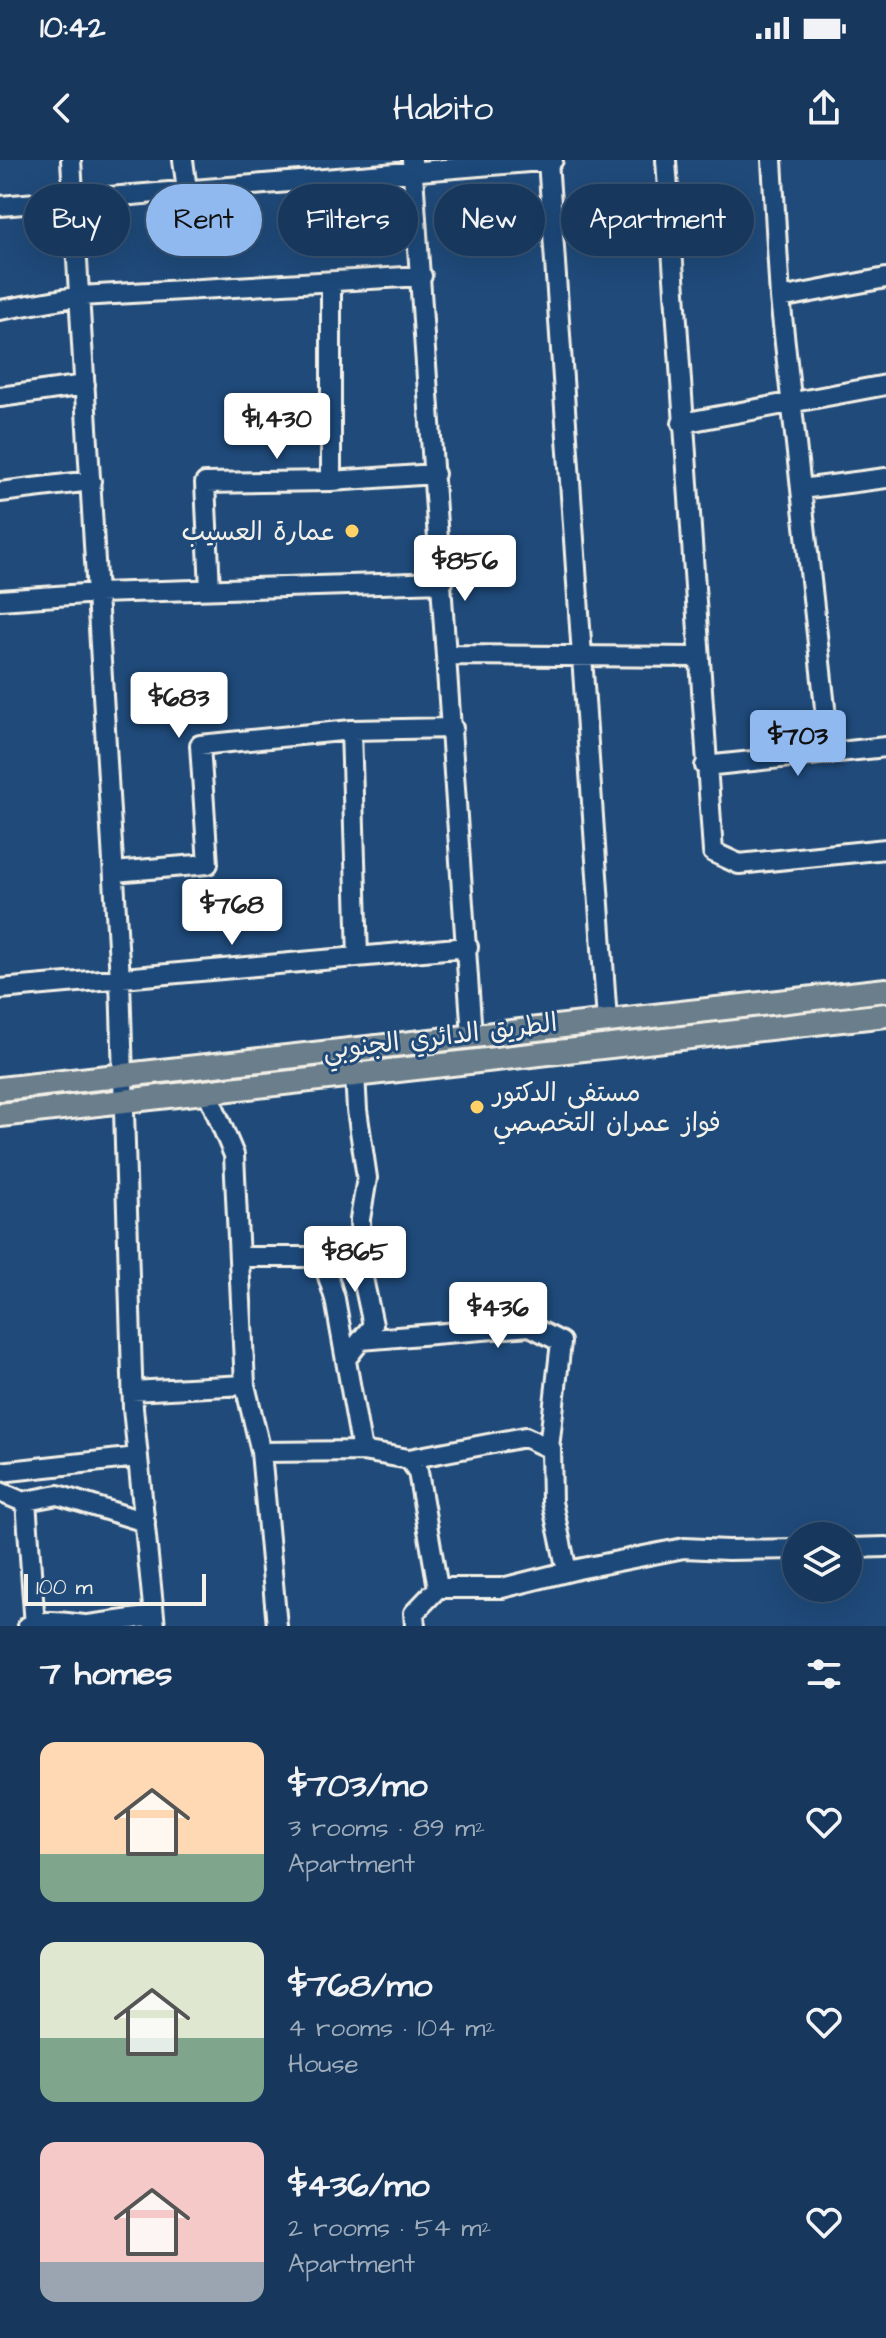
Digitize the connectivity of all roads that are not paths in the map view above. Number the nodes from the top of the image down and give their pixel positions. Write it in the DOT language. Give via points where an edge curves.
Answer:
graph roads {
  1 [pos="71,160"];
  2 [pos="183,160"];
  3 [pos="550,160"];
  4 [pos="666,160"];
  5 [pos="772,160"];
  6 [pos="414,166"];
  7 [pos="73,184"];
  8 [pos="186,184"];
  9 [pos="244,184"];
  10 [pos="24,204"];
  11 [pos="0,206"];
  12 [pos="78,256"];
  13 [pos="422,276"];
  14 [pos="886,278"];
  15 [pos="331,282"];
  16 [pos="80,296"];
  17 [pos="780,298"];
  18 [pos="0,310"];
  19 [pos="85,385"];
  20 [pos="886,385"];
  21 [pos="0,397"];
  22 [pos="792,402"];
  23 [pos="682,423"];
  24 [pos="435,474"];
  25 [pos="886,478"];
  26 [pos="91,481"];
  27 [pos="331,481"];
  28 [pos="801,489"];
  29 [pos="0,492"];
  30 [pos="443,582"];
  31 [pos="210,589"];
  32 [pos="98,593"];
  33 [pos="0,600"];
  34 [pos="448,655"];
  35 [pos="582,655"];
  36 [pos="698,657"];
  37 [pos="453,728"];
  38 [pos="351,730"];
  39 [pos="886,747"];
  40 [pos="830,753"];
  41 [pos="705,766"];
  42 [pos="886,849"];
  43 [pos="114,872"];
  44 [pos="468,947"];
  45 [pos="358,957"];
  46 [pos="120,979"];
  47 [pos="0,989"];
  48 [pos="886,990"];
  49 [pos="886,1015"];
  50 [pos="607,1021"];
  51 [pos="472,1036"];
  52 [pos="355,1074"];
  53 [pos="123,1076"];
  54 [pos="0,1089"];
  55 [pos="207,1091"];
  56 [pos="124,1100"];
  57 [pos="0,1115"];
  58 [pos="239,1257"];
  59 [pos="361,1340"];
  60 [pos="346,1359"];
  61 [pos="245,1385"];
  62 [pos="132,1391"];
  63 [pos="549,1448"];
  64 [pos="362,1451"];
  65 [pos="261,1452"];
  66 [pos="138,1457"];
  67 [pos="409,1459"];
  68 [pos="0,1472"];
  69 [pos="0,1492"];
  70 [pos="26,1503"];
  71 [pos="145,1522"];
  72 [pos="886,1547"];
  73 [pos="862,1548"];
  74 [pos="782,1549"];
  75 [pos="567,1571"];
  76 [pos="438,1588"];
  77 [pos="155,1621"];
  78 [pos="33,1625"];
  79 [pos="83,1626"];
  80 [pos="277,1626"];
  81 [pos="415,1626"];
  1 -- 7 [label="street"];
  2 -- 8 [label="street"];
  3 -- 6 [label="street"];
  3 -- 35 [label="street"];
  4 -- 23 [label="street"];
  5 -- 17 [label="street"];
  6 -- 9 [label="street"];
  6 -- 13 [label="street"];
  10 -- 11 [label="street"];
  12 -- 16 [label="street"];
  13 -- 15 [label="street"];
  13 -- 24 [label="street"];
  14 -- 17 [label="street"];
  15 -- 16 [label="street"];
  15 -- 27 [label="street"];
  16 -- 18 [label="street"];
  16 -- 19 [label="street"];
  17 -- 22 [label="street"];
  19 -- 21 [label="street"];
  19 -- 26 [label="street"];
  20 -- 22 [label="street"];
  22 -- 23 [label="street"];
  22 -- 28 [label="street"];
  23 -- 36 [label="street"];
  24 -- 27 [label="street"];
  24 -- 30 [label="street"];
  25 -- 28 [label="street"];
  26 -- 29 [label="street"];
  26 -- 32 [label="street"];
  27 -- 31 [label="street" via="205,483"];
  28 -- 40 [label="street"];
  30 -- 31 [label="street"];
  30 -- 34 [label="street"];
  31 -- 32 [label="street"];
  32 -- 33 [label="street"];
  32 -- 43 [label="street"];
  34 -- 35 [label="street"];
  34 -- 37 [label="street"];
  35 -- 36 [label="street"];
  35 -- 50 [label="street"];
  36 -- 41 [label="street"];
  37 -- 38 [label="street"];
  37 -- 44 [label="street"];
  38 -- 43 [label="street" via="200,745 208,864"];
  38 -- 45 [label="street"];
  39 -- 40 [label="street"];
  40 -- 41 [label="street"];
  41 -- 42 [label="street" via="713,852 739,864"];
  43 -- 46 [label="street"];
  44 -- 45 [label="street"];
  44 -- 51 [label="street"];
  45 -- 46 [label="street"];
  46 -- 47 [label="street"];
  46 -- 53 [label="street"];
  48 -- 50 [label="main road, الطريق الدائري الجنوبي"];
  49 -- 52 [label="main road, الطريق الدائري الجنوبي"];
  50 -- 51 [label="main road, الطريق الدائري الجنوبي"];
  51 -- 53 [label="main road, الطريق الدائري الجنوبي"];
  52 -- 55 [label="main road, الطريق الدائري الجنوبي"];
  52 -- 59 [label="street" via="367,1178 360,1219 361,1269 373,1325"];
  53 -- 54 [label="main road, الطريق الدائري الجنوبي"];
  53 -- 56 [label="street"];
  55 -- 56 [label="main road, الطريق الدائري الجنوبي"];
  55 -- 58 [label="street" via="234,1155"];
  56 -- 57 [label="main road, الطريق الدائري الجنوبي"];
  56 -- 62 [label="street"];
  58 -- 60 [label="street" via="322,1257"];
  58 -- 61 [label="street"];
  59 -- 60 [label="street"];
  59 -- 63 [label="street" via="530,1326 561,1342"];
  60 -- 64 [label="street"];
  61 -- 62 [label="street"];
  61 -- 65 [label="street"];
  62 -- 66 [label="street"];
  63 -- 67 [label="street" via="525,1437"];
  63 -- 75 [label="street" via="552,1502"];
  64 -- 65 [label="street"];
  64 -- 67 [label="street"];
  65 -- 80 [label="street"];
  66 -- 68 [label="street"];
  66 -- 71 [label="street"];
  67 -- 76 [label="street" via="418,1472"];
  69 -- 70 [label="street"];
  70 -- 71 [label="street" via="58,1495"];
  70 -- 78 [label="street"];
  71 -- 77 [label="street"];
  72 -- 73 [label="street"];
  74 -- 75 [label="street" via="684,1548"];
  75 -- 76 [label="street" via="502,1588"];
  76 -- 81 [label="street" via="414,1613"];
  77 -- 79 [label="street"];
  78 -- 79 [label="street"];
}
